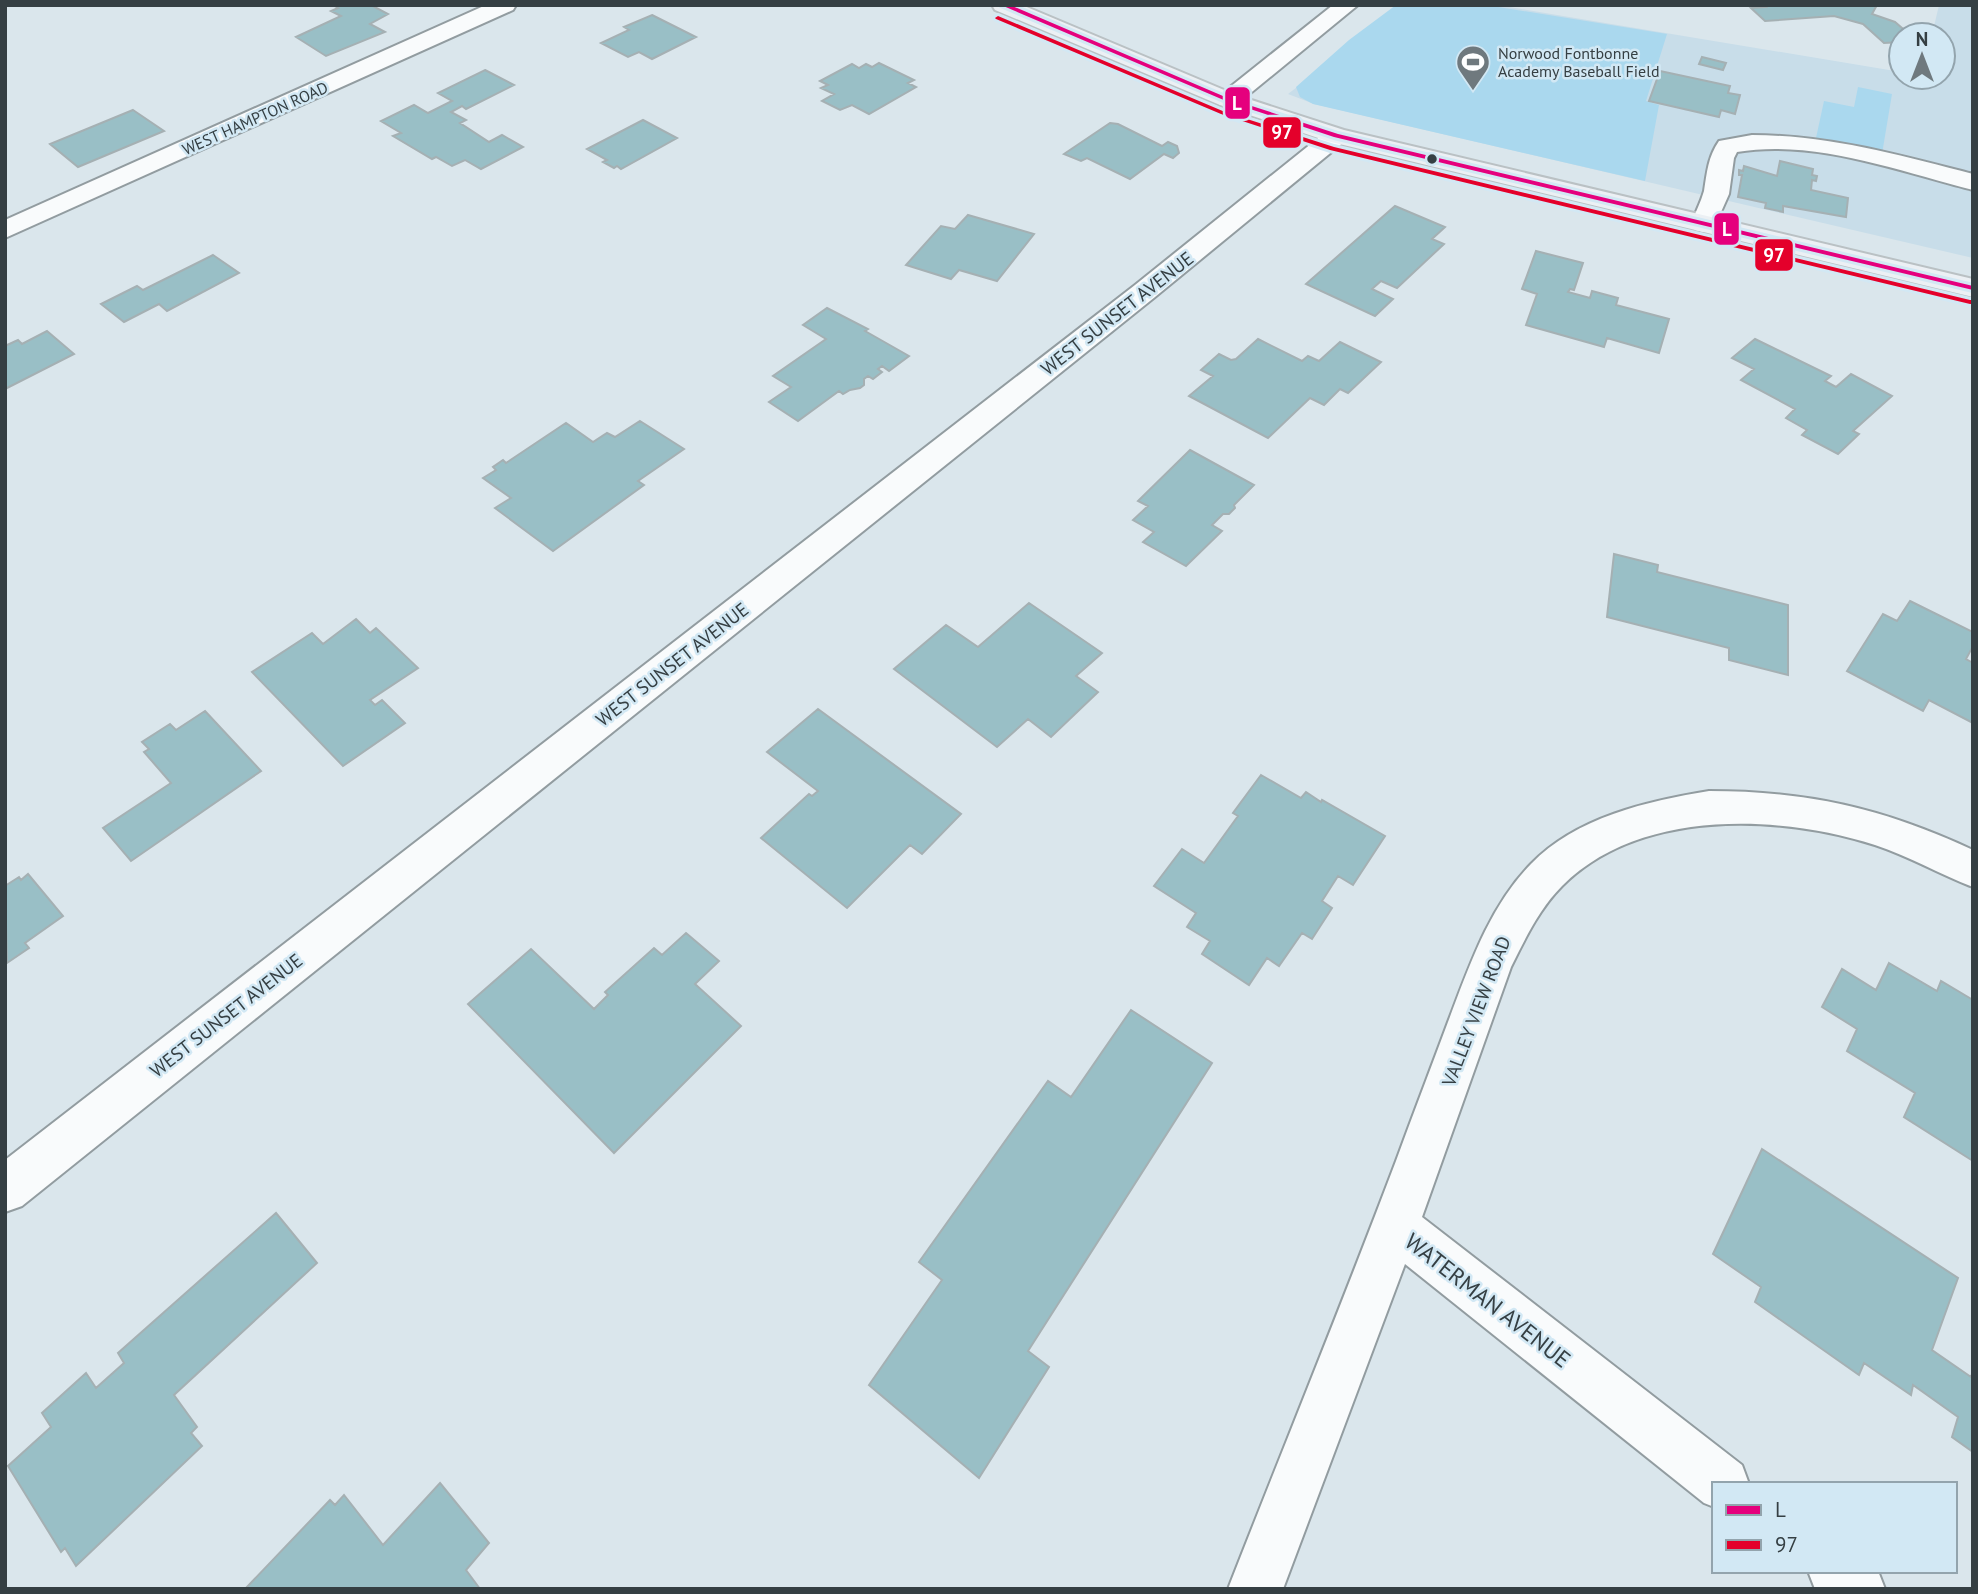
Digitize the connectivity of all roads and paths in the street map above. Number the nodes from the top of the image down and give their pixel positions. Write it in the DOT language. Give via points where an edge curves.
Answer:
graph roads {
  1 [pos="505,5"];
  2 [pos="1003,5"];
  3 [pos="1347,5"];
  4 [pos="1228,100"];
  5 [pos="1336,136"];
  6 [pos="1973,183"];
  7 [pos="1704,224"];
  8 [pos="5,230"];
  9 [pos="1973,288"];
  10 [pos="1973,869"];
  11 [pos="5,1189"];
  12 [pos="1395,1226"];
  13 [pos="1720,1482"];
  14 [pos="1838,1573"];
  15 [pos="1255,1589"];
  16 [pos="1858,1589"];
  1 -- 8 [label="street, WEST HAMPTON ROAD"];
  2 -- 4 [label="main road"];
  3 -- 4 [label="street"];
  4 -- 5 [label="main road"];
  5 -- 7 [label="main road"];
  5 -- 11 [label="street, WEST SUNSET AVENUE"];
  6 -- 7 [label="street" via="1823,148 1746,141 1728,146 1721,158 1716,194"];
  7 -- 9 [label="main road"];
  10 -- 12 [label="street, VALLEY VIEW ROAD" via="1862,824 1762,808 1668,814 1592,841 1557,865 1530,893 1508,928"];
  12 -- 13 [label="street, WATERMAN AVENUE"];
  12 -- 15 [label="street, WATERMAN AVENUE"];
  14 -- 16 [label="street"];
}
